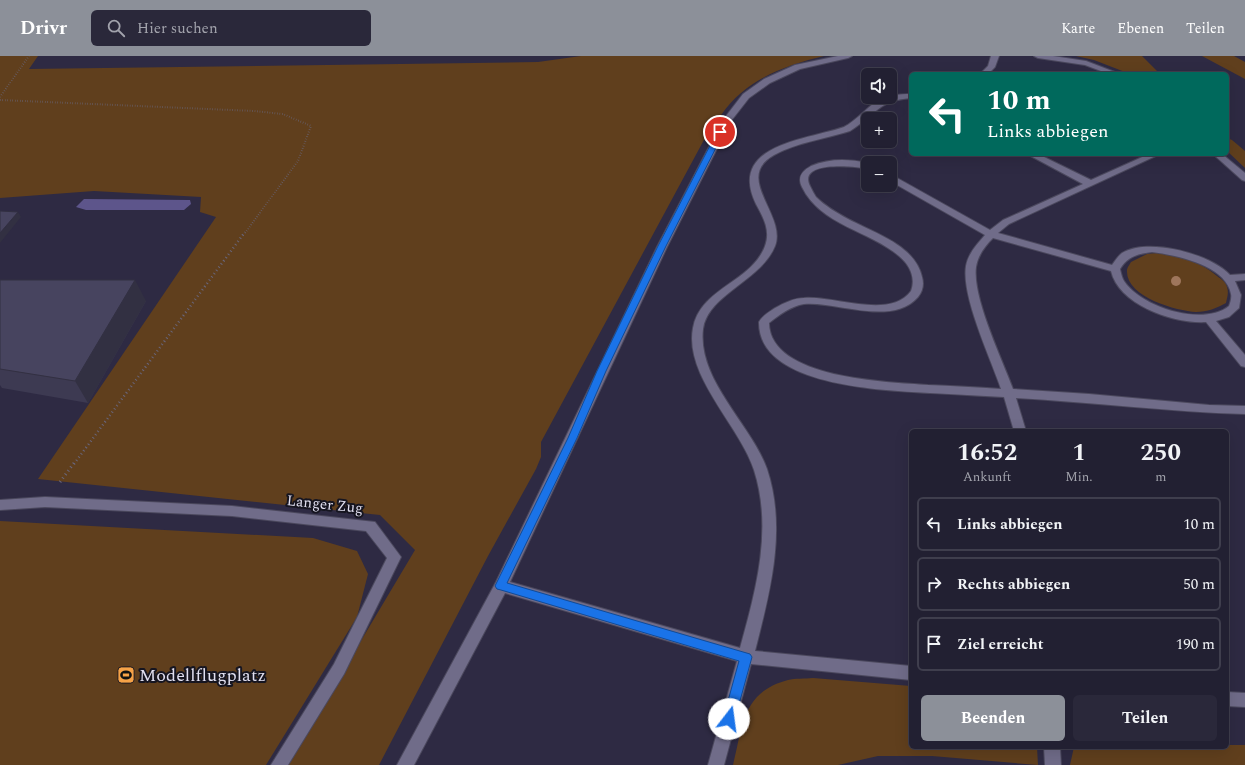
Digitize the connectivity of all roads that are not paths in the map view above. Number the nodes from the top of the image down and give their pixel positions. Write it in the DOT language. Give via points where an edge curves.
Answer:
graph roads {
  1 [pos="848,56"];
  2 [pos="995,56"];
  3 [pos="1038,56"];
  4 [pos="986,72"];
  5 [pos="1111,72"];
  6 [pos="909,96"];
  7 [pos="1035,156"];
  8 [pos="1152,156"];
  9 [pos="1219,156"];
  10 [pos="861,165"];
  11 [pos="1245,178"];
  12 [pos="897,181"];
  13 [pos="1090,184"];
  14 [pos="990,234"];
  15 [pos="1115,269"];
  16 [pos="1245,277"];
  17 [pos="1228,278"];
  18 [pos="1210,318"];
  19 [pos="1245,363"];
  20 [pos="1008,393"];
  21 [pos="1245,410"];
  22 [pos="1019,429"];
  23 [pos="0,505"];
  24 [pos="501,586"];
  25 [pos="746,657"];
  26 [pos="909,673"];
  27 [pos="1229,699"];
  28 [pos="1245,700"];
  29 [pos="1052,749"];
  30 [pos="279,765"];
  31 [pos="406,765"];
  32 [pos="716,765"];
  33 [pos="1053,765"];
  1 -- 24 [label="lane" via="798,67 767,81 746,96 727,120 605,364"];
  2 -- 4 [label="lane"];
  3 -- 5 [label="lane" via="1086,63"];
  6 -- 25 [label="lane" via="887,99 875,106 856,125 778,149 765,158 756,169 754,179 772,224 773,234 769,250 757,266 713,303 702,316 698,329 698,348 702,364 758,464 765,487 769,517 768,552"];
  7 -- 13 [label="lane"];
  8 -- 13 [label="lane"];
  9 -- 11 [label="lane"];
  10 -- 20 [label="lane" via="837,162 821,165 808,171 803,180 805,188 810,197 830,212 904,255 916,266 918,288 904,302 888,307 804,301 789,305 773,313 764,322 764,333 771,346 786,360 807,371 851,382"];
  12 -- 14 [label="lane"];
  13 -- 14 [label="lane" via="1027,211"];
  14 -- 15 [label="lane"];
  14 -- 20 [label="lane" via="971,265 971,276 979,312"];
  15 -- 17 [label="lane" via="1120,259 1133,252 1152,249 1175,252 1197,259 1214,267"];
  15 -- 18 [label="lane" via="1119,282 1132,295 1152,308 1175,315"];
  16 -- 17 [label="lane"];
  17 -- 18 [label="lane" via="1237,294 1234,308 1224,315"];
  18 -- 19 [label="lane"];
  20 -- 21 [label="lane"];
  20 -- 22 [label="lane"];
  23 -- 30 [label="lane, Langer Zug" via="45,502 232,512 370,526 394,557 339,669"];
  24 -- 25 [label="lane"];
  24 -- 31 [label="lane"];
  25 -- 26 [label="lane"];
  25 -- 32 [label="lane"];
  27 -- 28 [label="lane"];
  29 -- 33 [label="lane"];
}
